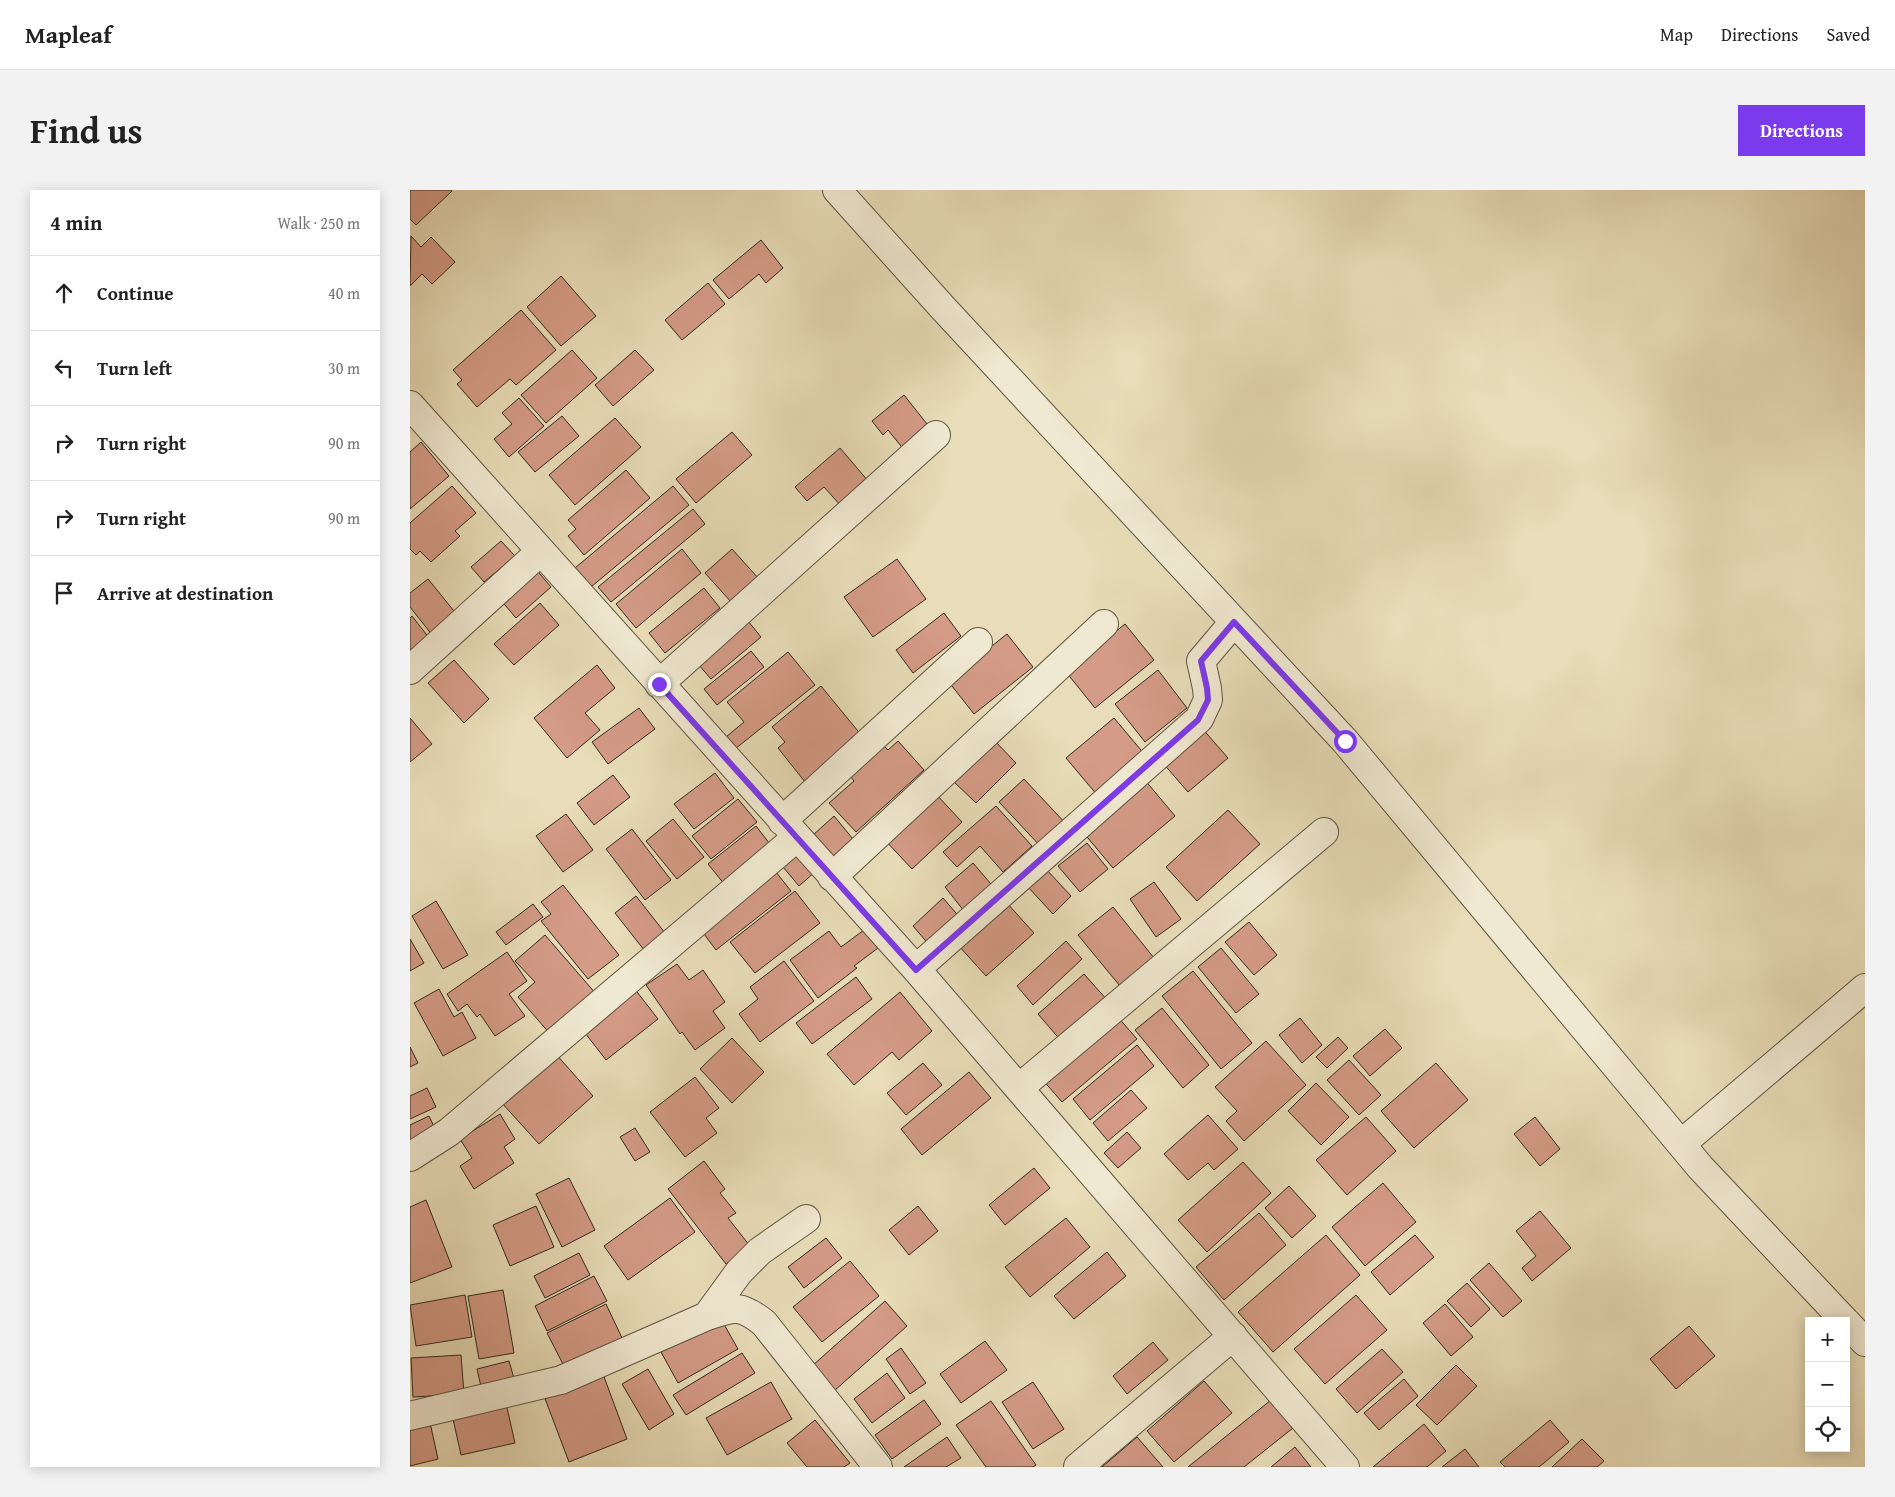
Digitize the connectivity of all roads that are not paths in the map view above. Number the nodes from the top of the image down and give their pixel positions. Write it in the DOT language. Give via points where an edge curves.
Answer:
graph roads {
  1 [pos="837,190"];
  2 [pos="410,405"];
  3 [pos="936,435"];
  4 [pos="542,551"];
  5 [pos="1234,622"];
  6 [pos="1104,624"];
  7 [pos="978,642"];
  8 [pos="410,670"];
  9 [pos="659,684"];
  10 [pos="789,829"];
  11 [pos="1324,832"];
  12 [pos="832,877"];
  13 [pos="916,970"];
  14 [pos="1865,988"];
  15 [pos="1019,1088"];
  16 [pos="1681,1144"];
  17 [pos="410,1157"];
  18 [pos="806,1219"];
  19 [pos="707,1316"];
  20 [pos="1841,1317"];
  21 [pos="1850,1326"];
  22 [pos="1233,1336"];
  23 [pos="1865,1342"];
  24 [pos="410,1416"];
  25 [pos="878,1467"];
  26 [pos="1078,1467"];
  27 [pos="1345,1467"];
  1 -- 5 [label="street"];
  2 -- 4 [label="street"];
  3 -- 9 [label="street"];
  4 -- 8 [label="street"];
  4 -- 9 [label="street"];
  5 -- 13 [label="street" via="1201,661 1208,700 1198,720"];
  5 -- 16 [label="street" via="1345,741"];
  6 -- 12 [label="street"];
  7 -- 10 [label="street"];
  9 -- 10 [label="street"];
  10 -- 12 [label="street"];
  10 -- 17 [label="street" via="449,1132"];
  11 -- 15 [label="street"];
  12 -- 13 [label="street"];
  13 -- 15 [label="street"];
  14 -- 16 [label="street"];
  15 -- 22 [label="street"];
  16 -- 20 [label="street"];
  18 -- 19 [label="street" via="760,1251 739,1272"];
  19 -- 24 [label="street" via="561,1380"];
  19 -- 25 [label="street" via="732,1308 749,1311 764,1323"];
  21 -- 23 [label="street"];
  22 -- 26 [label="street"];
  22 -- 27 [label="street"];
}
